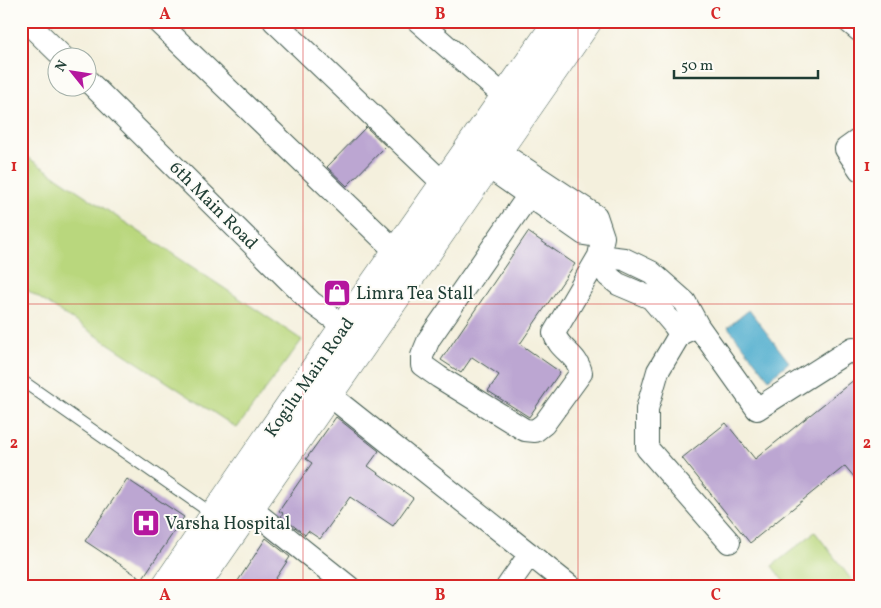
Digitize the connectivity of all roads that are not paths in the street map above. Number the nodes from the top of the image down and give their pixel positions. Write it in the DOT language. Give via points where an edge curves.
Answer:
graph roads {
  1 [pos="26,21"];
  2 [pos="157,21"];
  3 [pos="274,21"];
  4 [pos="418,21"];
  5 [pos="558,21"];
  6 [pos="588,21"];
  7 [pos="848,21"];
  8 [pos="860,31"];
  9 [pos="54,48"];
  10 [pos="98,90"];
  11 [pos="505,97"];
  12 [pos="860,139"];
  13 [pos="493,158"];
  14 [pos="860,170"];
  15 [pos="444,184"];
  16 [pos="535,188"];
  17 [pos="601,246"];
  18 [pos="406,260"];
  19 [pos="344,326"];
  20 [pos="689,330"];
  21 [pos="860,357"];
  22 [pos="21,380"];
  23 [pos="328,394"];
  24 [pos="240,500"];
  25 [pos="214,514"];
  26 [pos="729,542"];
  27 [pos="530,554"];
  28 [pos="325,579"];
  29 [pos="164,587"];
  30 [pos="195,587"];
  31 [pos="349,587"];
  32 [pos="507,587"];
  33 [pos="571,587"];
  1 -- 9 [label="street"];
  2 -- 18 [label="street"];
  3 -- 15 [label="street"];
  4 -- 11 [label="street"];
  5 -- 11 [label="main road, Kogilu Main Road"];
  6 -- 13 [label="main road, Kogilu Main Road"];
  7 -- 8 [label="street"];
  10 -- 19 [label="street, 6th Main Road" via="312,302"];
  11 -- 15 [label="main road, Kogilu Main Road"];
  12 -- 14 [label="street" via="846,149"];
  13 -- 16 [label="street"];
  13 -- 18 [label="main road, Kogilu Main Road"];
  15 -- 18 [label="main road, Kogilu Main Road"];
  16 -- 17 [label="street" via="596,216"];
  16 -- 17 [label="street" via="429,339 422,365 525,430 535,431 544,424 581,373 579,364 556,340 554,333"];
  17 -- 20 [label="street" via="651,272 685,302"];
  18 -- 19 [label="main road, Kogilu Main Road"];
  18 -- 23 [label="main road, Kogilu Main Road"];
  19 -- 24 [label="main road, Kogilu Main Road"];
  20 -- 21 [label="street" via="757,409 853,348"];
  20 -- 26 [label="street" via="658,371 647,409 647,448"];
  22 -- 25 [label="lane"];
  23 -- 24 [label="main road, Kogilu Main Road"];
  23 -- 27 [label="street"];
  24 -- 25 [label="main road, Kogilu Main Road"];
  24 -- 28 [label="street"];
  24 -- 30 [label="main road, Kogilu Main Road"];
  25 -- 29 [label="main road, Kogilu Main Road"];
  27 -- 32 [label="street"];
  27 -- 33 [label="street"];
  28 -- 31 [label="street"];
}
